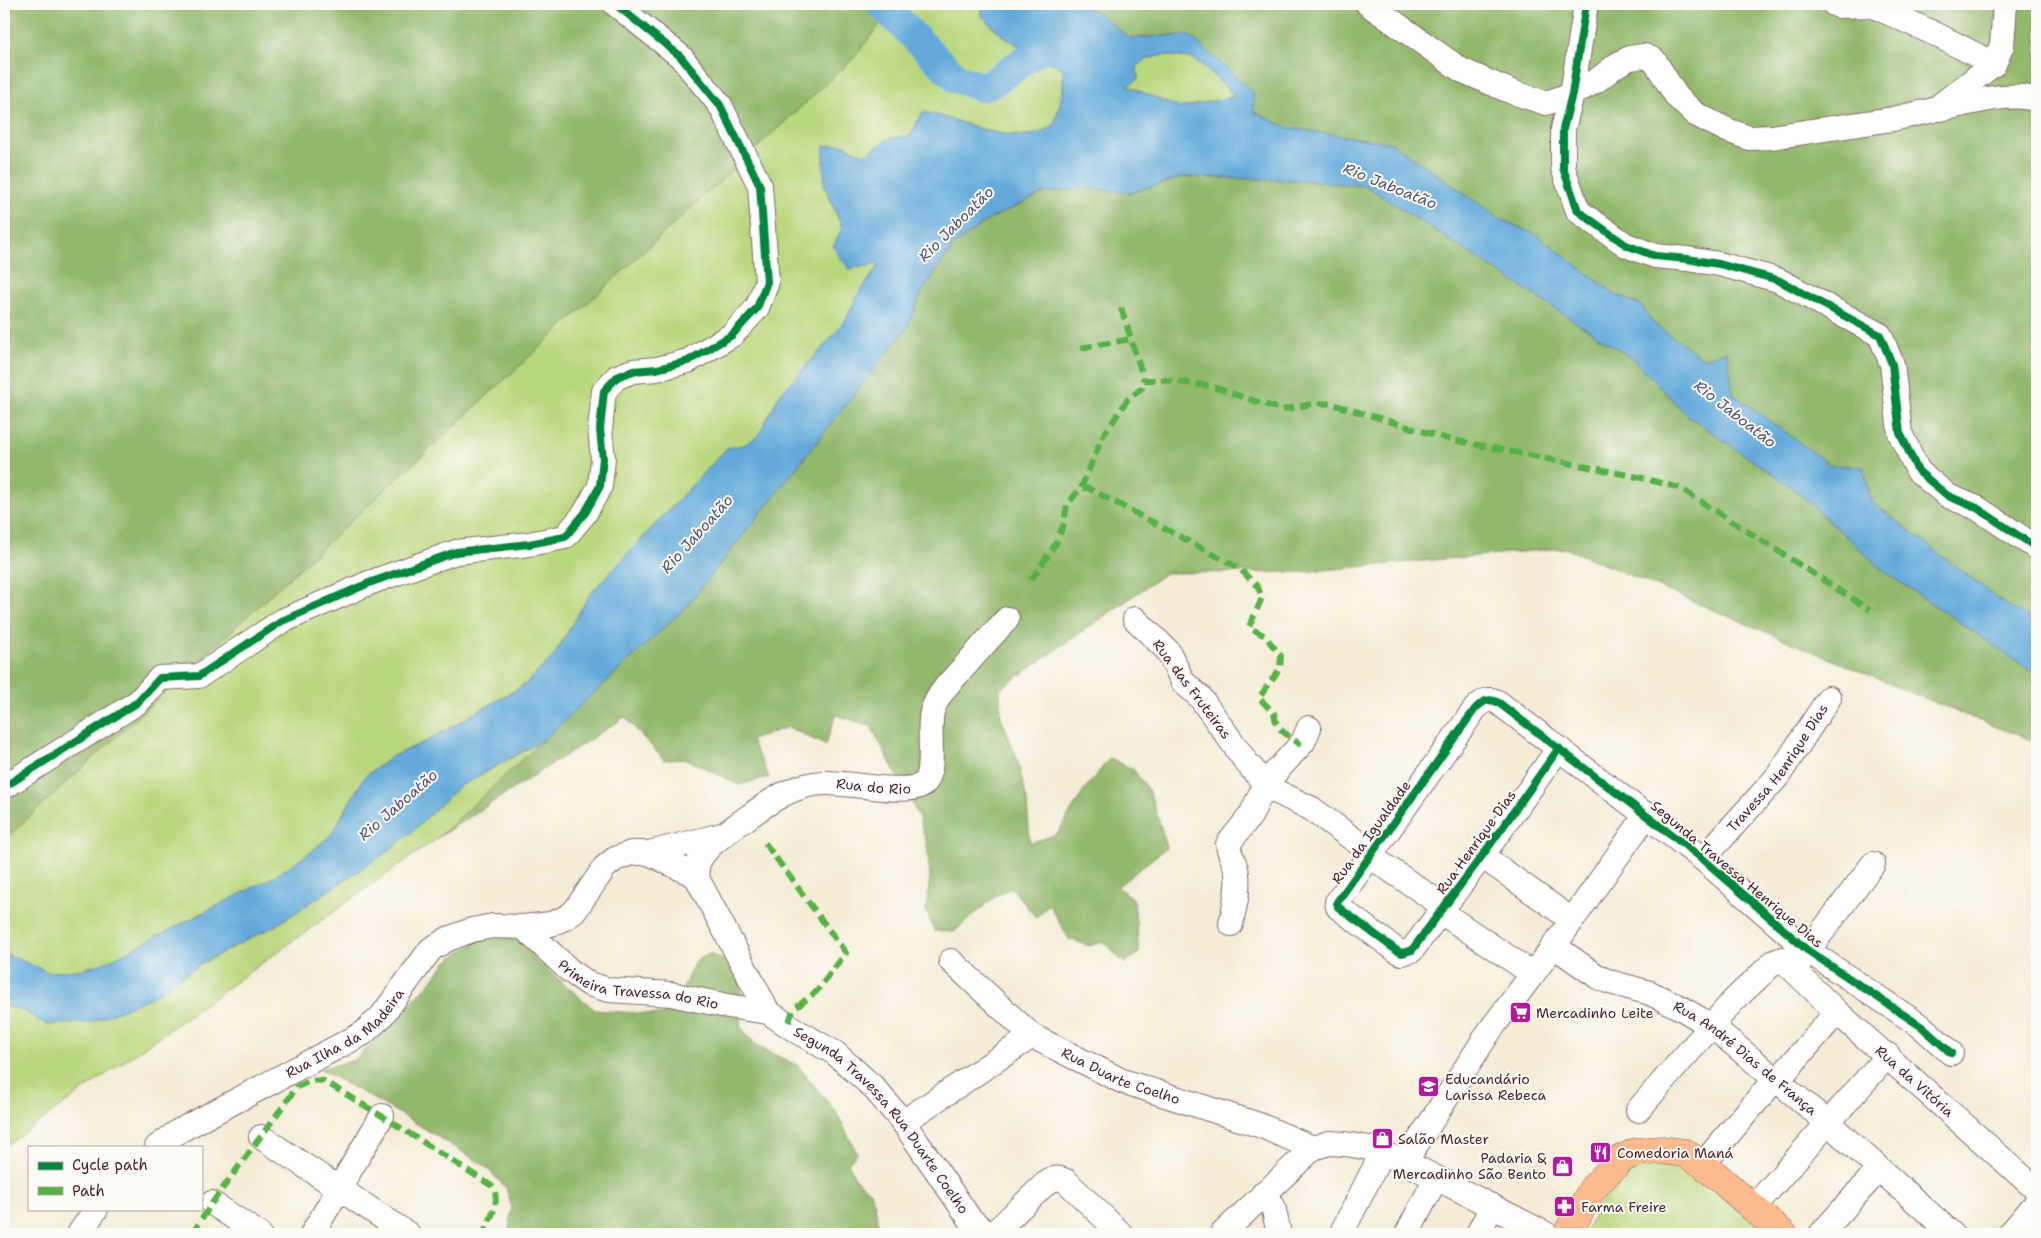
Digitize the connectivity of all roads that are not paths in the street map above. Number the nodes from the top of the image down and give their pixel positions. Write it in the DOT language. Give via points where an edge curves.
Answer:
graph roads {
  1 [pos="615,4"];
  2 [pos="1368,4"];
  3 [pos="1586,4"];
  4 [pos="1834,4"];
  5 [pos="2005,4"];
  6 [pos="1994,64"];
  7 [pos="1572,94"];
  8 [pos="2037,100"];
  9 [pos="1934,110"];
  10 [pos="2037,548"];
  11 [pos="1135,618"];
  12 [pos="1007,619"];
  13 [pos="1829,698"];
  14 [pos="1483,702"];
  15 [pos="1309,728"];
  16 [pos="1559,748"];
  17 [pos="1265,784"];
  18 [pos="4,788"];
  19 [pos="1647,814"];
  20 [pos="724,835"];
  21 [pos="649,853"];
  22 [pos="1371,854"];
  23 [pos="1482,856"];
  24 [pos="1703,858"];
  25 [pos="1873,864"];
  26 [pos="696,876"];
  27 [pos="1443,909"];
  28 [pos="1572,920"];
  29 [pos="1231,924"];
  30 [pos="523,928"];
  31 [pos="1554,946"];
  32 [pos="1412,950"];
  33 [pos="1808,950"];
  34 [pos="950,961"];
  35 [pos="1794,969"];
  36 [pos="1533,974"];
  37 [pos="768,1012"];
  38 [pos="1837,1012"];
  39 [pos="1713,1027"];
  40 [pos="1032,1036"];
  41 [pos="1950,1054"];
  42 [pos="1888,1055"];
  43 [pos="1777,1079"];
  44 [pos="1638,1110"];
  45 [pos="382,1116"];
  46 [pos="902,1122"];
  47 [pos="1827,1122"];
  48 [pos="261,1137"];
  49 [pos="158,1146"];
  50 [pos="1313,1148"];
  51 [pos="1382,1153"];
  52 [pos="1405,1162"];
  53 [pos="1703,1164"];
  54 [pos="1879,1169"];
  55 [pos="1436,1178"];
  56 [pos="339,1189"];
  57 [pos="2037,1190"];
  58 [pos="1263,1194"];
  59 [pos="2037,1202"];
  60 [pos="212,1203"];
  61 [pos="1492,1206"];
  62 [pos="1753,1208"];
  63 [pos="95,1210"];
  64 [pos="1114,1232"];
  65 [pos="79,1234"];
  66 [pos="259,1234"];
  67 [pos="312,1234"];
  68 [pos="408,1234"];
  69 [pos="988,1234"];
  70 [pos="993,1234"];
  71 [pos="1222,1234"];
  72 [pos="1279,1234"];
  73 [pos="1341,1234"];
  74 [pos="1407,1234"];
  75 [pos="1478,1234"];
  76 [pos="1546,1234"];
  77 [pos="1567,1234"];
  78 [pos="1783,1234"];
  79 [pos="1821,1234"];
  80 [pos="1952,1234"];
  81 [pos="2010,1234"];
  1 -- 18 [label="street" via="680,56 720,105 760,186 768,282 757,308 732,335 688,361 633,371 617,377 604,391 600,486 565,537 456,552 369,582 282,621 199,676 160,678 138,702"];
  2 -- 7 [label="street" via="1470,74 1546,103"];
  3 -- 7 [label="street"];
  4 -- 6 [label="street" via="1871,5"];
  5 -- 6 [label="street" via="2002,45"];
  6 -- 9 [label="street"];
  7 -- 9 [label="street" via="1618,64 1644,56 1654,60 1678,97 1695,114 1749,138 1893,119"];
  7 -- 10 [label="street" via="1562,129 1563,168 1578,211 1626,246 1655,256 1719,264 1778,280 1880,335 1892,364 1900,433 1918,471 1948,496 1977,508"];
  8 -- 9 [label="street" via="1998,98"];
  11 -- 17 [label="street, Rua das Fruteiras" via="1168,651 1183,682 1200,697 1246,763"];
  12 -- 20 [label="street, Rua do Rio" via="943,691 932,710 931,766 924,784 898,789 851,784 810,785 784,793"];
  13 -- 24 [label="street, Travessa Henrique Dias" via="1778,776"];
  14 -- 16 [label="street, Segunda Travessa Henrique Dias" via="1499,703"];
  14 -- 22 [label="street, Rua da Igualdade"];
  15 -- 17 [label="street" via="1303,742"];
  16 -- 19 [label="street, Segunda Travessa Henrique Dias"];
  16 -- 23 [label="street, Rua Henrique Dias"];
  17 -- 22 [label="street, Rua das Fruteiras" via="1312,809"];
  17 -- 29 [label="street" via="1251,814 1228,844 1237,872 1237,896"];
  19 -- 24 [label="street, Segunda Travessa Henrique Dias"];
  19 -- 28 [label="street"];
  20 -- 21 [label="street"];
  20 -- 26 [label="street, Rua do Rio" via="706,850 699,861"];
  21 -- 26 [label="street"];
  21 -- 30 [label="street" via="630,853 605,866 574,912 565,918"];
  22 -- 27 [label="street, Rua das Fruteiras"];
  22 -- 32 [label="street, Rua da Igualdade" via="1337,902 1338,906 1396,950 1402,953"];
  23 -- 27 [label="street, Rua Henrique Dias"];
  23 -- 28 [label="street, Rua Henrique Dias"];
  24 -- 33 [label="street, Segunda Travessa Henrique Dias"];
  25 -- 33 [label="street"];
  26 -- 37 [label="street"];
  27 -- 32 [label="street, Rua Henrique Dias"];
  27 -- 36 [label="street, Rua das Fruteiras"];
  28 -- 31 [label="street"];
  30 -- 37 [label="street, Primeira Travessa do Rio" via="589,984 610,990 671,994"];
  30 -- 49 [label="street, Rua Ilha da Madeira" via="493,926 448,938 431,949 381,1017 362,1034 179,1131"];
  31 -- 36 [label="street"];
  31 -- 39 [label="street, Rua André Dias de França" via="1598,977 1650,993"];
  33 -- 35 [label="street"];
  33 -- 41 [label="street, Segunda Travessa Henrique Dias" via="1922,1027"];
  34 -- 40 [label="street, Rua Duarte Coelho"];
  35 -- 38 [label="street, Rua da Vitória"];
  35 -- 39 [label="street, Rua da Vitória" via="1782,959 1774,962 1733,1001"];
  36 -- 52 [label="street" via="1491,1029"];
  37 -- 46 [label="street, Segunda Travessa Rua Duarte Coelho" via="835,1053 873,1087"];
  38 -- 42 [label="street, Rua da Vitória"];
  38 -- 43 [label="street"];
  39 -- 43 [label="street, Rua André Dias de França"];
  39 -- 44 [label="street, Rua da Vitória"];
  40 -- 46 [label="street"];
  40 -- 50 [label="street, Rua Duarte Coelho" via="1122,1081 1259,1125"];
  42 -- 47 [label="street, Rua André Dias de França"];
  42 -- 57 [label="street, Rua da Vitória"];
  43 -- 47 [label="street, Rua André Dias de França"];
  43 -- 53 [label="street"];
  45 -- 56 [label="street"];
  46 -- 69 [label="street, Segunda Travessa Rua Duarte Coelho" via="970,1219"];
  47 -- 54 [label="street, Rua André Dias de França"];
  47 -- 62 [label="street, Rua André Dias de França"];
  48 -- 56 [label="street"];
  50 -- 51 [label="street" via="1329,1143 1345,1144"];
  50 -- 58 [label="street"];
  51 -- 52 [label="street"];
  51 -- 73 [label="street"];
  52 -- 55 [label="street"];
  53 -- 62 [label="main road"];
  53 -- 77 [label="main road" via="1679,1151 1649,1150 1630,1154 1593,1188"];
  54 -- 79 [label="street"];
  54 -- 80 [label="street, Rua André Dias de França"];
  55 -- 61 [label="street"];
  55 -- 74 [label="street"];
  56 -- 67 [label="street"];
  56 -- 68 [label="street"];
  58 -- 71 [label="street"];
  58 -- 72 [label="street" via="1273,1206"];
  59 -- 81 [label="street"];
  60 -- 66 [label="street"];
  61 -- 75 [label="street"];
  61 -- 76 [label="street"];
  62 -- 78 [label="main road"];
  63 -- 65 [label="street"];
  64 -- 70 [label="street" via="1059,1177 1045,1184"];
}
